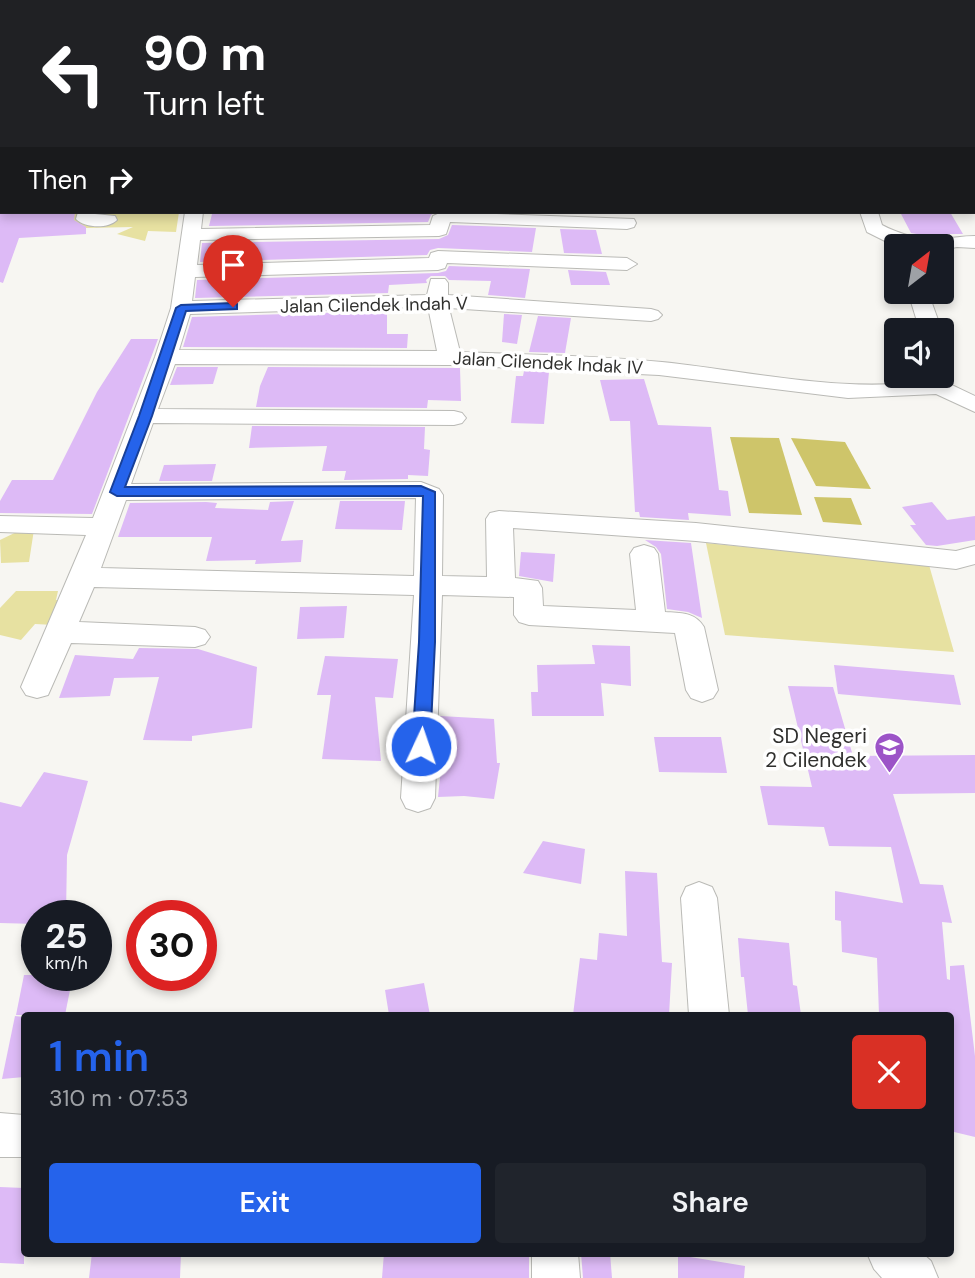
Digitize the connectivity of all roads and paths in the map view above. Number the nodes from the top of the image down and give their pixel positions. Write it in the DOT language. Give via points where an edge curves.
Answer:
graph roads {
  1 [pos="86,214"];
  2 [pos="483,214"];
  3 [pos="870,214"];
  4 [pos="569,215"];
  5 [pos="108,220"];
  6 [pos="192,223"];
  7 [pos="627,223"];
  8 [pos="439,230"];
  9 [pos="884,235"];
  10 [pos="954,242"];
  11 [pos="975,242"];
  12 [pos="438,260"];
  13 [pos="627,264"];
  14 [pos="187,271"];
  15 [pos="437,301"];
  16 [pos="181,308"];
  17 [pos="651,315"];
  18 [pos="166,357"];
  19 [pos="450,358"];
  20 [pos="884,388"];
  21 [pos="943,388"];
  22 [pos="975,405"];
  23 [pos="146,416"];
  24 [pos="454,418"];
  25 [pos="117,492"];
  26 [pos="0,524"];
  27 [pos="103,528"];
  28 [pos="645,554"];
  29 [pos="975,555"];
  30 [pos="84,577"];
  31 [pos="429,586"];
  32 [pos="501,589"];
  33 [pos="652,621"];
  34 [pos="61,632"];
  35 [pos="195,636"];
  36 [pos="37,687"];
  37 [pos="702,690"];
  38 [pos="418,798"];
  39 [pos="699,898"];
  40 [pos="709,1012"];
  41 [pos="0,1135"];
  42 [pos="21,1136"];
  43 [pos="555,1257"];
  44 [pos="894,1257"];
  45 [pos="556,1278"];
  46 [pos="914,1278"];
  1 -- 5 [label="street" via="88,220"];
  2 -- 4 [label="street"];
  2 -- 8 [label="street" via="447,216 440,220"];
  3 -- 9 [label="street" via="874,228"];
  4 -- 7 [label="street"];
  6 -- 8 [label="street"];
  6 -- 14 [label="street"];
  8 -- 12 [label="street"];
  10 -- 11 [label="street"];
  12 -- 13 [label="street"];
  12 -- 14 [label="street"];
  12 -- 15 [label="street"];
  14 -- 16 [label="street"];
  15 -- 16 [label="street, Jalan Cilendek Indah V"];
  15 -- 17 [label="street, Jalan Cilendek Indah V"];
  15 -- 19 [label="street"];
  16 -- 18 [label="street"];
  18 -- 19 [label="street, Jalan Cilendek Indak IV"];
  18 -- 23 [label="street"];
  19 -- 20 [label="street, Jalan Cilendek Indak IV" via="659,368 848,391"];
  21 -- 22 [label="street, Jalan Cilendek Indak IV"];
  23 -- 24 [label="street"];
  23 -- 25 [label="street"];
  25 -- 27 [label="street"];
  25 -- 31 [label="street" via="421,490 431,500"];
  26 -- 27 [label="street"];
  27 -- 30 [label="street"];
  28 -- 33 [label="street"];
  29 -- 32 [label="street" via="956,560 696,532 499,519"];
  30 -- 31 [label="street"];
  30 -- 34 [label="street"];
  31 -- 32 [label="street"];
  31 -- 38 [label="street"];
  32 -- 33 [label="street" via="528,588 529,615"];
  33 -- 37 [label="street" via="689,627"];
  34 -- 35 [label="street"];
  34 -- 36 [label="street"];
  39 -- 40 [label="street"];
  41 -- 42 [label="street"];
  43 -- 45 [label="street"];
  44 -- 46 [label="street"];
}
